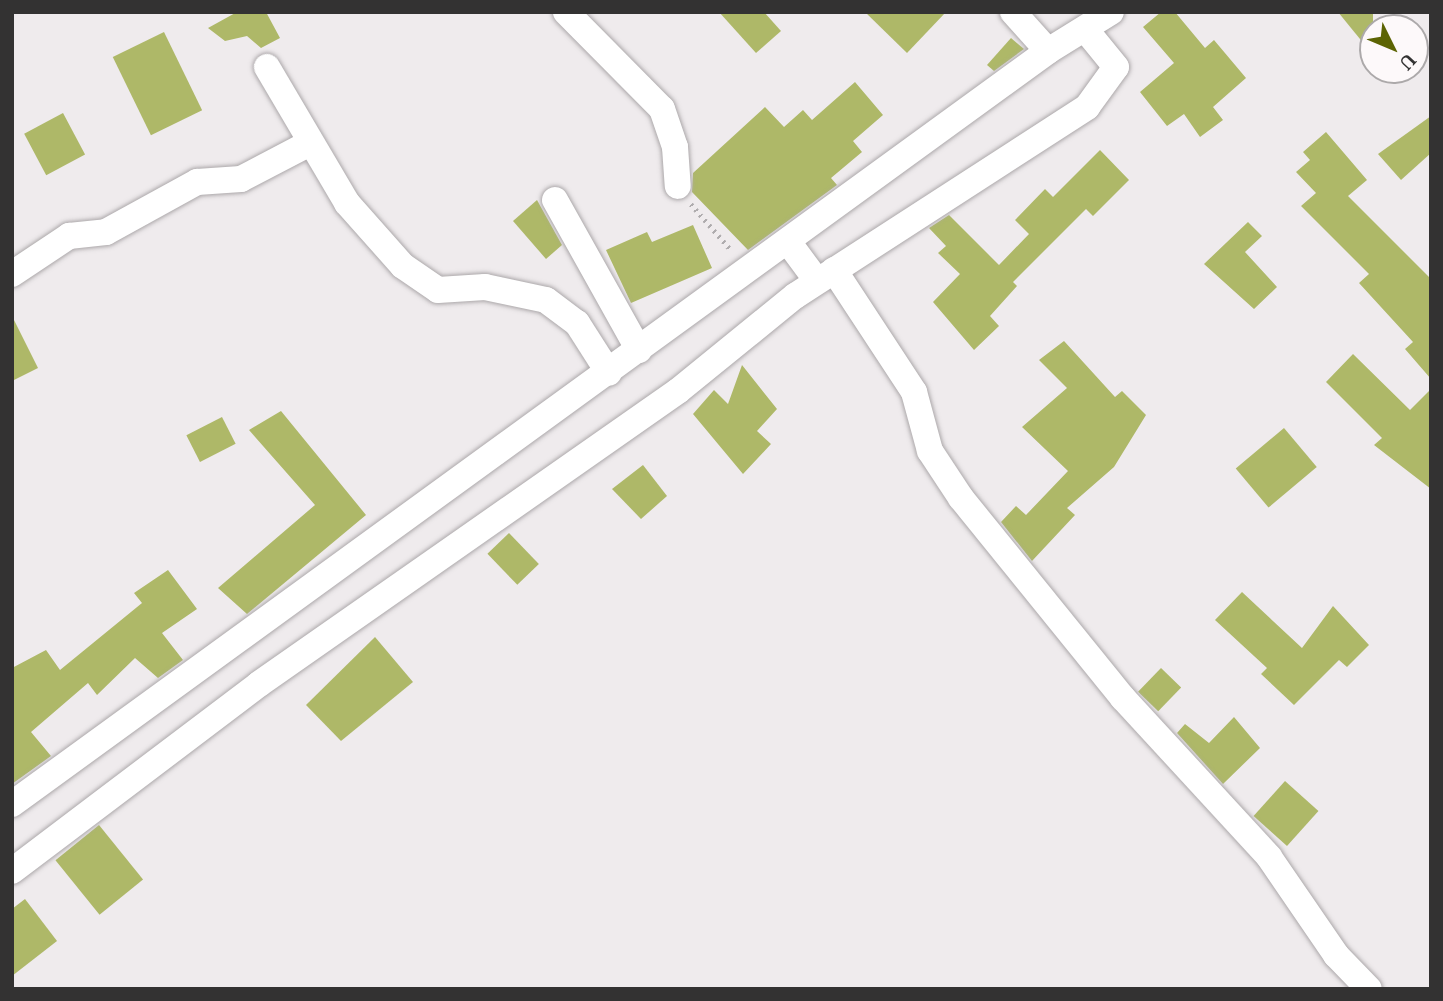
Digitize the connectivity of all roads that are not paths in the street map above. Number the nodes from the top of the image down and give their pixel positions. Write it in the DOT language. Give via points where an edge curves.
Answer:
graph roads {
  1 [pos="566,12"];
  2 [pos="1013,12"];
  3 [pos="1111,12"];
  4 [pos="1085,29"];
  5 [pos="1048,51"];
  6 [pos="267,67"];
  7 [pos="310,143"];
  8 [pos="678,186"];
  9 [pos="555,200"];
  10 [pos="790,246"];
  11 [pos="15,264"];
  12 [pos="822,276"];
  13 [pos="639,350"];
  14 [pos="609,373"];
  15 [pos="12,804"];
  16 [pos="12,871"];
  17 [pos="1369,989"];
  1 -- 8 [label="street" via="662,109 675,147"];
  2 -- 5 [label="street"];
  3 -- 4 [label="street"];
  4 -- 5 [label="street"];
  4 -- 12 [label="street" via="1116,67 1087,107"];
  5 -- 10 [label="street"];
  6 -- 7 [label="street"];
  7 -- 11 [label="street" via="241,179 197,182 106,233 69,236"];
  7 -- 14 [label="street" via="347,203 423,284 438,290 530,292 577,323"];
  9 -- 13 [label="street"];
  10 -- 12 [label="street"];
  10 -- 13 [label="street"];
  12 -- 16 [label="street" via="678,391 259,684"];
  12 -- 17 [label="street" via="914,392 926,444 961,498 1123,698 1269,857 1336,955"];
  13 -- 14 [label="street"];
  14 -- 15 [label="street"];
}
